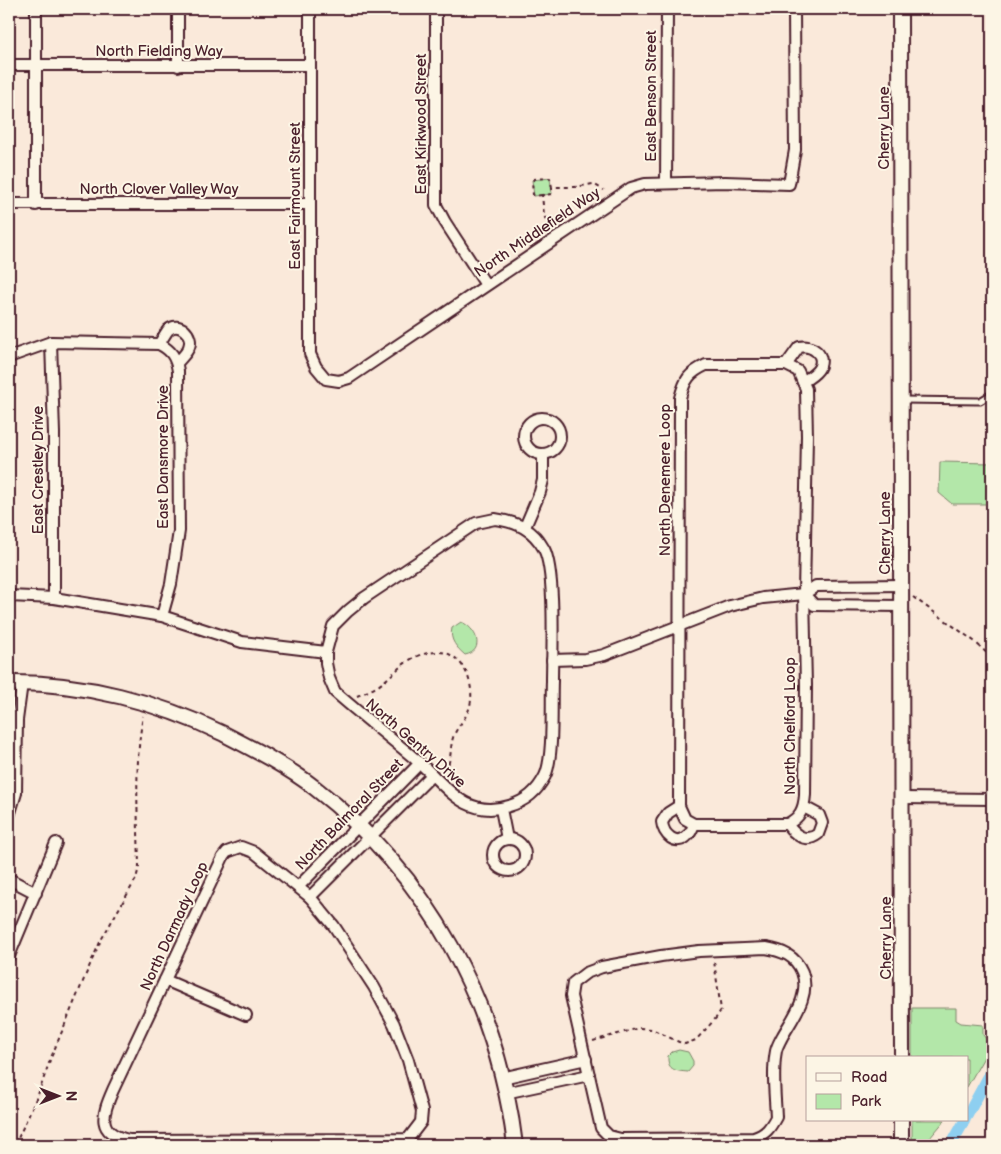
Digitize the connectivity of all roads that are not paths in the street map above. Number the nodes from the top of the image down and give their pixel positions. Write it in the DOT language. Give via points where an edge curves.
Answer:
graph roads {
  1 [pos="36,9"];
  2 [pos="178,9"];
  3 [pos="310,9"];
  4 [pos="436,9"];
  5 [pos="667,9"];
  6 [pos="794,9"];
  7 [pos="900,9"];
  8 [pos="310,65"];
  9 [pos="9,66"];
  10 [pos="36,66"];
  11 [pos="178,66"];
  12 [pos="666,183"];
  13 [pos="9,204"];
  14 [pos="36,204"];
  15 [pos="309,204"];
  16 [pos="486,285"];
  17 [pos="51,342"];
  18 [pos="159,344"];
  19 [pos="9,357"];
  20 [pos="177,363"];
  21 [pos="786,364"];
  22 [pos="326,379"];
  23 [pos="803,382"];
  24 [pos="992,394"];
  25 [pos="901,400"];
  26 [pos="543,454"];
  27 [pos="525,527"];
  28 [pos="804,594"];
  29 [pos="9,596"];
  30 [pos="902,596"];
  31 [pos="54,598"];
  32 [pos="162,616"];
  33 [pos="680,626"];
  34 [pos="326,652"];
  35 [pos="552,660"];
  36 [pos="15,683"];
  37 [pos="12,751"];
  38 [pos="420,763"];
  39 [pos="432,775"];
  40 [pos="992,790"];
  41 [pos="902,798"];
  42 [pos="992,799"];
  43 [pos="679,806"];
  44 [pos="804,808"];
  45 [pos="501,809"];
  46 [pos="9,816"];
  47 [pos="694,824"];
  48 [pos="786,824"];
  49 [pos="359,826"];
  50 [pos="370,837"];
  51 [pos="507,839"];
  52 [pos="56,843"];
  53 [pos="9,879"];
  54 [pos="299,886"];
  55 [pos="36,893"];
  56 [pos="310,897"];
  57 [pos="9,956"];
  58 [pos="165,980"];
  59 [pos="246,1015"];
  60 [pos="902,1056"];
  61 [pos="586,1059"];
  62 [pos="589,1075"];
  63 [pos="502,1078"];
  64 [pos="505,1093"];
  65 [pos="901,1122"];
  66 [pos="515,1145"];
  67 [pos="901,1145"];
  1 -- 10 [label="street"];
  2 -- 11 [label="street"];
  3 -- 8 [label="street, East Fairmount Street"];
  4 -- 16 [label="street, East Kirkwood Street" via="436,206"];
  5 -- 12 [label="street, East Benson Street"];
  6 -- 12 [label="street, North Middlefield Way" via="795,150 789,184"];
  7 -- 25 [label="main road, Cherry Lane"];
  8 -- 11 [label="street, North Fielding Way"];
  8 -- 15 [label="street, East Fairmount Street"];
  9 -- 10 [label="street, North Fielding Way"];
  10 -- 11 [label="street, North Fielding Way"];
  10 -- 14 [label="street"];
  12 -- 16 [label="street, North Middlefield Way" via="631,188"];
  13 -- 14 [label="street, North Clover Valley Way"];
  14 -- 15 [label="street, North Clover Valley Way"];
  15 -- 22 [label="street, East Fairmount Street" via="310,354"];
  16 -- 22 [label="street, North Middlefield Way" via="349,378 339,381"];
  17 -- 18 [label="street"];
  17 -- 19 [label="street"];
  17 -- 31 [label="street, East Crestley Drive"];
  18 -- 20 [label="street" via="170,349"];
  18 -- 20 [label="street" via="173,327 188,333 190,347"];
  20 -- 32 [label="street, East Dansmore Drive" via="179,531 171,584"];
  21 -- 23 [label="street" via="798,371"];
  21 -- 23 [label="street" via="799,347 808,346 820,355 821,362 816,372"];
  21 -- 33 [label="street, North Denemere Loop" via="706,365 694,371 684,382 680,398"];
  23 -- 28 [label="street" via="807,436"];
  24 -- 25 [label="lane" via="980,401"];
  25 -- 30 [label="main road, Cherry Lane"];
  26 -- 27 [label="street" via="543,480"];
  27 -- 34 [label="street" via="495,519 476,523 348,611 333,626"];
  27 -- 35 [label="street, North Gentry Drive" via="544,549 548,560"];
  28 -- 30 [label="street" via="816,586"];
  28 -- 30 [label="street" via="814,605"];
  28 -- 33 [label="street" via="763,598 730,606"];
  28 -- 44 [label="street, North Chelford Loop"];
  29 -- 31 [label="street"];
  30 -- 41 [label="main road, Cherry Lane"];
  31 -- 32 [label="street"];
  32 -- 34 [label="street" via="242,642"];
  33 -- 35 [label="street" via="604,655"];
  33 -- 43 [label="street"];
  34 -- 38 [label="street, North Gentry Drive" via="329,678 336,692"];
  35 -- 45 [label="street, North Gentry Drive" via="550,759 545,775 532,795"];
  36 -- 37 [label="street" via="17,720"];
  36 -- 49 [label="main road" via="76,688 119,696 197,721 255,750 315,788"];
  37 -- 46 [label="street" via="16,793"];
  38 -- 39 [label="street, North Gentry Drive"];
  38 -- 49 [label="street, North Balmoral Street"];
  39 -- 45 [label="street, North Gentry Drive" via="466,805"];
  39 -- 50 [label="street, North Balmoral Street"];
  40 -- 42 [label="street"];
  41 -- 42 [label="street"];
  41 -- 60 [label="main road, Cherry Lane"];
  43 -- 47 [label="street" via="685,819"];
  43 -- 47 [label="street" via="662,822 668,837 682,839"];
  44 -- 48 [label="street, North Chelford Loop" via="798,817"];
  44 -- 48 [label="street" via="819,815 822,826 818,834 809,839 798,836"];
  45 -- 51 [label="street"];
  47 -- 48 [label="street"];
  49 -- 50 [label="main road"];
  49 -- 54 [label="street, North Balmoral Street"];
  50 -- 56 [label="street, North Balmoral Street"];
  50 -- 63 [label="main road" via="434,915 464,969 489,1029"];
  52 -- 55 [label="street"];
  53 -- 55 [label="street"];
  54 -- 56 [label="street, North Darmady Loop"];
  54 -- 58 [label="street, North Darmady Loop" via="254,852 241,847 227,852"];
  55 -- 57 [label="street"];
  56 -- 58 [label="street, North Darmady Loop" via="334,926 394,1024 422,1111 421,1122 408,1139 118,1138 108,1130 104,1112"];
  58 -- 59 [label="street"];
  61 -- 62 [label="street"];
  61 -- 62 [label="street" via="571,996 573,983 586,973 661,956 766,948 783,951 799,966 804,983 803,1000 776,1048 776,1117 764,1135 754,1138 621,1139 609,1136 601,1128"];
  61 -- 63 [label="street"];
  62 -- 64 [label="street"];
  63 -- 64 [label="main road"];
  64 -- 66 [label="main road"];
  65 -- 67 [label="main road"];
}
